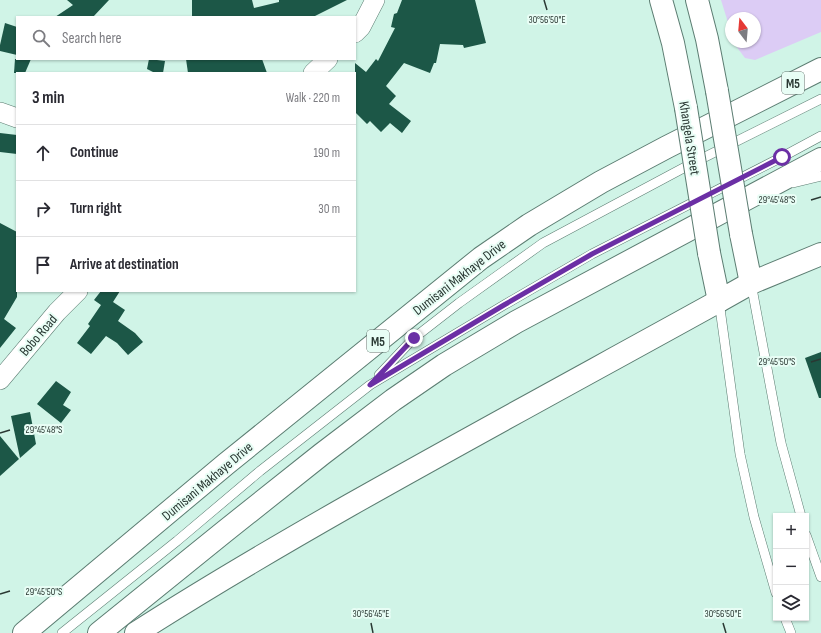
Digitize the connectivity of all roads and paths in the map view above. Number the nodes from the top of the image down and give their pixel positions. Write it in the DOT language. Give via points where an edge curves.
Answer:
graph roads {
  1 [pos="375,0"];
  2 [pos="661,0"];
  3 [pos="697,0"];
  4 [pos="356,32"];
  5 [pos="327,60"];
  6 [pos="821,63"];
  7 [pos="821,69"];
  8 [pos="314,72"];
  9 [pos="764,97"];
  10 [pos="821,99"];
  11 [pos="0,112"];
  12 [pos="16,118"];
  13 [pos="821,136"];
  14 [pos="821,159"];
  15 [pos="821,176"];
  16 [pos="768,187"];
  17 [pos="821,254"];
  18 [pos="751,284"];
  19 [pos="77,292"];
  20 [pos="719,301"];
  21 [pos="0,380"];
  22 [pos="370,385"];
  23 [pos="800,513"];
  24 [pos="809,543"];
  25 [pos="821,577"];
  26 [pos="774,585"];
  27 [pos="786,621"];
  28 [pos="24,633"];
  29 [pos="62,633"];
  30 [pos="99,633"];
  31 [pos="136,633"];
  32 [pos="791,633"];
  1 -- 4 [label="street"];
  2 -- 20 [label="main road, Khangela Street, bridge" via="686,108"];
  3 -- 18 [label="main road, bridge" via="717,91"];
  5 -- 8 [label="street"];
  6 -- 9 [label="main road"];
  7 -- 9 [label="main road, Dumisani Makhaye Drive / M5"];
  9 -- 28 [label="main road, Dumisani Makhaye Drive / M5" via="601,182 529,225 481,258 226,464"];
  10 -- 22 [label="lane" via="689,165 543,243 414,338"];
  11 -- 12 [label="street"];
  13 -- 22 [label="lane" via="592,254"];
  14 -- 16 [label="main road"];
  15 -- 16 [label="lane"];
  16 -- 30 [label="main road" via="516,322 444,365 316,459"];
  17 -- 18 [label="main road"];
  18 -- 20 [label="main road"];
  18 -- 23 [label="lane" via="781,443"];
  19 -- 21 [label="street, Bobo Road"];
  20 -- 26 [label="lane" via="740,454 754,517"];
  20 -- 31 [label="main road" via="410,471 284,543"];
  22 -- 29 [label="lane" via="260,471"];
  24 -- 25 [label="lane"];
  27 -- 32 [label="lane"];
}
